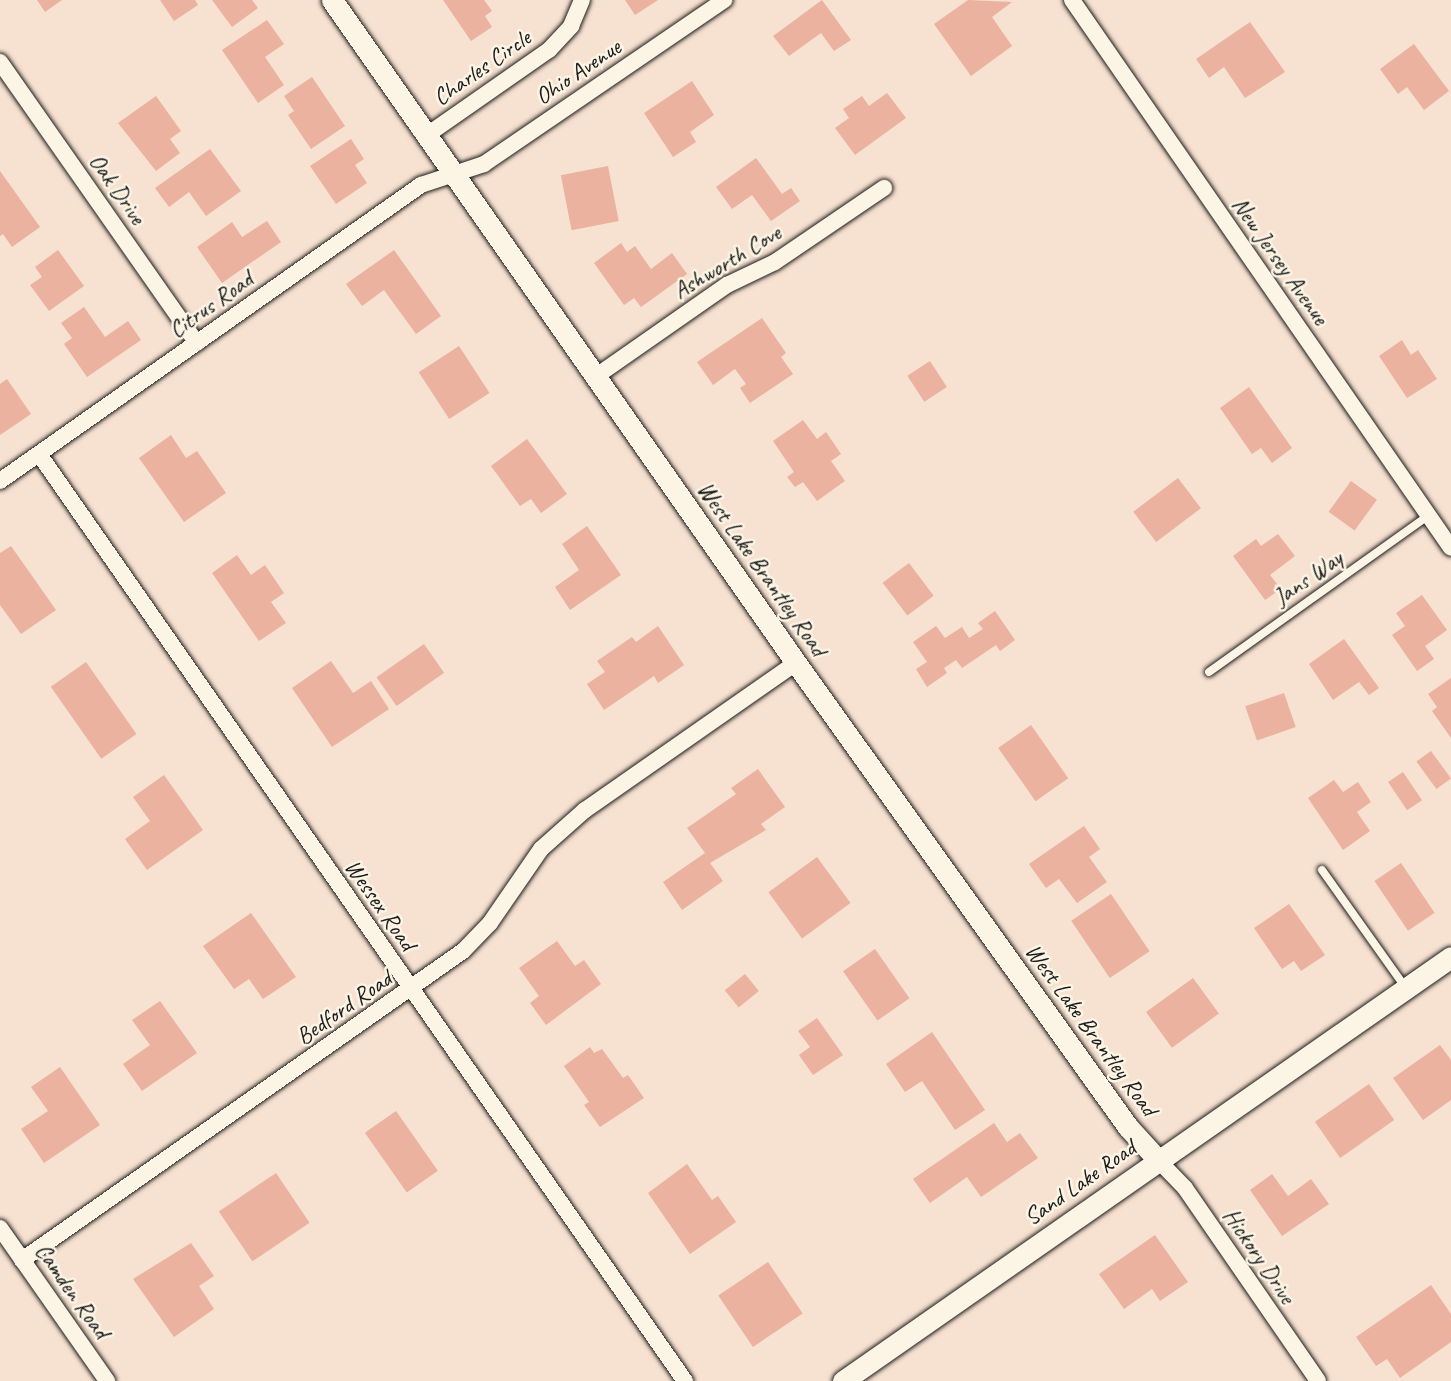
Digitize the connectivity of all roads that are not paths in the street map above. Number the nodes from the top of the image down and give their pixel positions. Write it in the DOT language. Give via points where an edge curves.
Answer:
graph roads {
  1 [pos="332,0"];
  2 [pos="582,0"];
  3 [pos="724,0"];
  4 [pos="1072,0"];
  5 [pos="0,62"];
  6 [pos="427,135"];
  7 [pos="454,174"];
  8 [pos="884,188"];
  9 [pos="197,343"];
  10 [pos="595,377"];
  11 [pos="39,454"];
  12 [pos="0,481"];
  13 [pos="1429,515"];
  14 [pos="1451,548"];
  15 [pos="796,663"];
  16 [pos="1209,672"];
  17 [pos="1322,870"];
  18 [pos="1451,957"];
  19 [pos="1406,988"];
  20 [pos="411,989"];
  21 [pos="1158,1160"];
  22 [pos="0,1228"];
  23 [pos="22,1260"];
  24 [pos="107,1381"];
  25 [pos="685,1381"];
  26 [pos="843,1381"];
  27 [pos="1318,1381"];
  1 -- 6 [label="street, West Lake Brantley Road"];
  2 -- 6 [label="street, Charles Circle" via="571,26 549,50"];
  3 -- 7 [label="street, Ohio Avenue" via="484,164"];
  4 -- 13 [label="street, New Jersey Avenue"];
  5 -- 9 [label="street, Oak Drive"];
  6 -- 7 [label="street, West Lake Brantley Road"];
  7 -- 9 [label="street, Citrus Road" via="421,185"];
  7 -- 10 [label="street, West Lake Brantley Road"];
  8 -- 10 [label="street, Ashworth Cove" via="775,262 727,285"];
  9 -- 11 [label="street, Citrus Road"];
  10 -- 15 [label="street, West Lake Brantley Road"];
  11 -- 12 [label="street, Citrus Road"];
  11 -- 20 [label="street, Wessex Road"];
  13 -- 14 [label="street, New Jersey Avenue"];
  13 -- 16 [label="lane, Jans Way"];
  15 -- 20 [label="street, Bedford Road" via="585,810 541,849 490,923 463,951"];
  15 -- 21 [label="street, West Lake Brantley Road" via="1120,1116"];
  17 -- 19 [label="lane"];
  18 -- 19 [label="street, Sand Lake Road"];
  19 -- 21 [label="street, Sand Lake Road"];
  20 -- 23 [label="street, Bedford Road"];
  20 -- 25 [label="street, Wessex Road"];
  21 -- 26 [label="street, Sand Lake Road"];
  21 -- 27 [label="street, Hickory Drive" via="1185,1188"];
  22 -- 23 [label="street, Camden Road"];
  23 -- 24 [label="street, Camden Road"];
}
